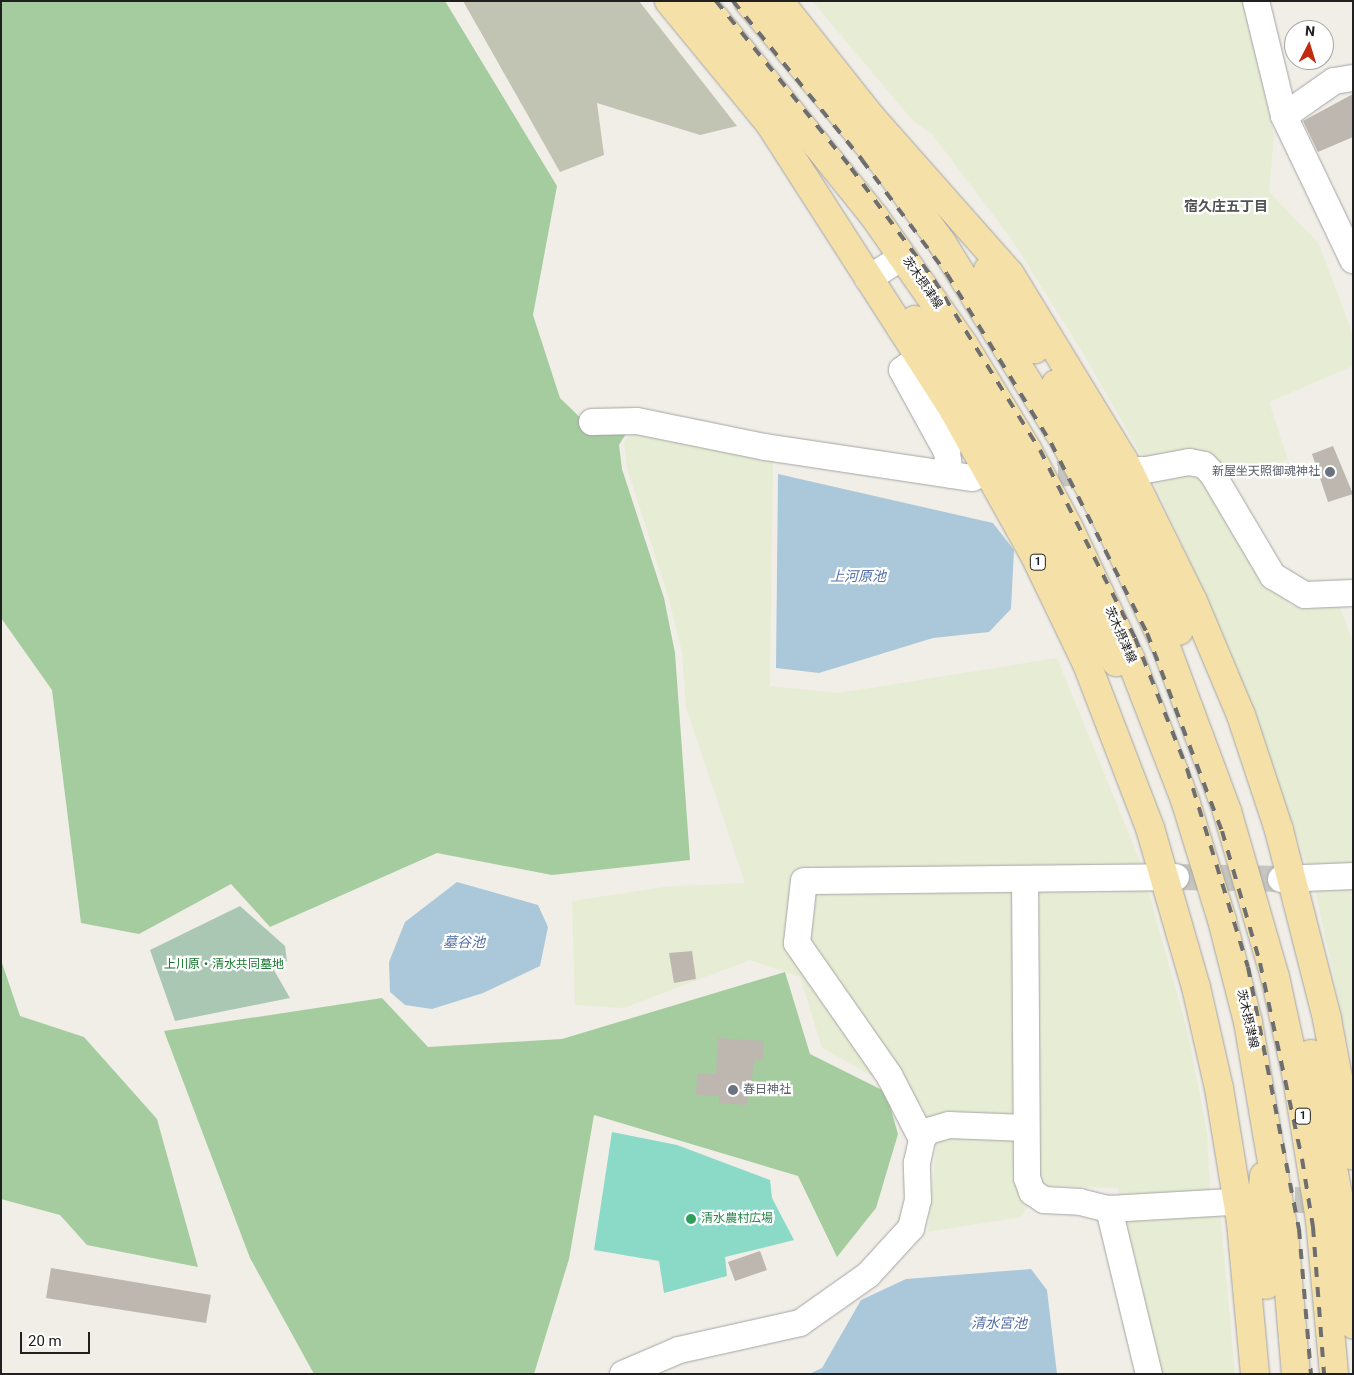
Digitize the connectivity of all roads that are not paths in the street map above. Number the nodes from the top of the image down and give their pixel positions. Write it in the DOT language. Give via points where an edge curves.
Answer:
graph roads {
  1 [pos="669,1"];
  2 [pos="701,1"];
  3 [pos="748,1"];
  4 [pos="779,1"];
  5 [pos="1256,1"];
  6 [pos="1353,78"];
  7 [pos="1284,116"];
  8 [pos="961,227"];
  9 [pos="1353,260"];
  10 [pos="891,264"];
  11 [pos="868,279"];
  12 [pos="900,328"];
  13 [pos="920,358"];
  14 [pos="592,422"];
  15 [pos="1123,470"];
  16 [pos="1353,593"];
  17 [pos="1155,719"];
  18 [pos="1228,810"];
  19 [pos="1244,862"];
  20 [pos="1353,876"];
  21 [pos="1171,877"];
  22 [pos="1287,878"];
  23 [pos="1025,880"];
  24 [pos="1268,1127"];
  25 [pos="1026,1128"];
  26 [pos="922,1139"];
  27 [pos="1353,1156"];
  28 [pos="1242,1201"];
  29 [pos="1109,1209"];
  30 [pos="1353,1324"];
  31 [pos="623,1374"];
  32 [pos="1149,1374"];
  33 [pos="1255,1374"];
  34 [pos="1272,1374"];
  35 [pos="1296,1374"];
  36 [pos="1334,1374"];
  1 -- 11 [label="main road, 1" via="770,124"];
  2 -- 17 [label="main road, 茨木摂津線 / 1" via="874,216 964,345 1023,442 1069,528 1108,607"];
  3 -- 18 [label="main road, 1" via="885,165 942,244 1039,397 1107,520 1151,614"];
  4 -- 8 [label="main road, 1"];
  5 -- 7 [label="street"];
  6 -- 7 [label="street" via="1334,82"];
  7 -- 9 [label="street"];
  8 -- 15 [label="main road, 1" via="1027,299"];
  8 -- 18 [label="main road, 1" via="1089,440 1134,526 1212,714 1225,775"];
  10 -- 11 [label="street"];
  11 -- 12 [label="main road, 1"];
  12 -- 13 [label="main road, 1"];
  12 -- 17 [label="main road, 1" via="915,320 924,325 1002,451 1106,645"];
  13 -- 14 [label="street" via="902,370 962,477 765,447 637,421"];
  13 -- 21 [label="main road, 1" via="972,441 1066,617"];
  15 -- 16 [label="street" via="1146,470 1189,462 1204,464 1272,576 1305,595"];
  15 -- 22 [label="main road, 1" via="1193,601 1241,715"];
  17 -- 24 [label="main road, 茨木摂津線 / 1" via="1186,800 1222,920 1248,1022"];
  18 -- 19 [label="main road, 1"];
  19 -- 30 [label="main road" via="1271,913 1296,986 1342,1215"];
  19 -- 36 [label="main road, 1" via="1277,985 1309,1148 1320,1220"];
  20 -- 22 [label="street"];
  21 -- 23 [label="street"];
  21 -- 28 [label="main road, 1"];
  22 -- 27 [label="main road, 1" via="1327,1019"];
  23 -- 25 [label="street"];
  23 -- 26 [label="street" via="804,881 797,943 889,1075"];
  24 -- 34 [label="main road, 1" via="1261,1204"];
  24 -- 35 [label="main road, 茨木摂津線 / 1" via="1284,1232"];
  25 -- 26 [label="street" via="941,1126 928,1131"];
  25 -- 29 [label="street" via="1027,1178 1032,1192 1044,1200 1080,1202"];
  26 -- 31 [label="street" via="917,1163 916,1217 911,1228 868,1275 800,1324 679,1350"];
  28 -- 29 [label="street"];
  28 -- 33 [label="main road, 1"];
  29 -- 32 [label="street"];
}
